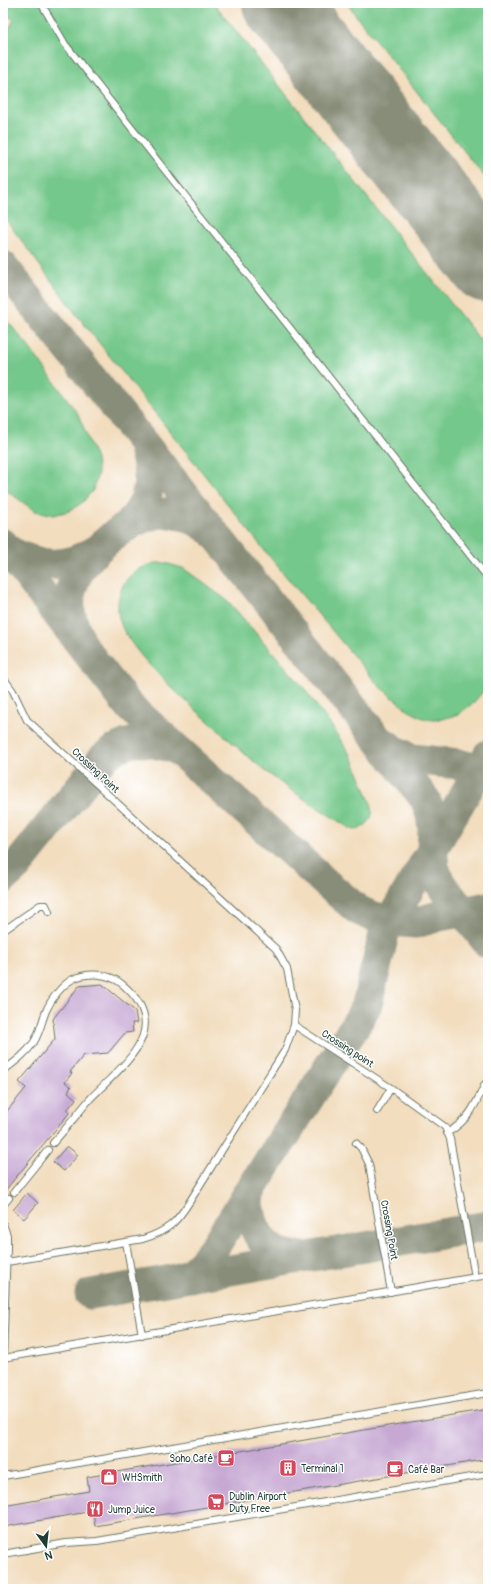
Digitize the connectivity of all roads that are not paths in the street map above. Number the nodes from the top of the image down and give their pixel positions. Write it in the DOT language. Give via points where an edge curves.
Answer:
graph roads {
  1 [pos="41,3"];
  2 [pos="488,578"];
  3 [pos="3,677"];
  4 [pos="49,912"];
  5 [pos="3,931"];
  6 [pos="294,1025"];
  7 [pos="3,1070"];
  8 [pos="485,1084"];
  9 [pos="391,1088"];
  10 [pos="377,1111"];
  11 [pos="448,1133"];
  12 [pos="54,1143"];
  13 [pos="356,1143"];
  14 [pos="48,1150"];
  15 [pos="14,1192"];
  16 [pos="9,1198"];
  17 [pos="3,1205"];
  18 [pos="3,1224"];
  19 [pos="126,1242"];
  20 [pos="7,1262"];
  21 [pos="488,1275"];
  22 [pos="475,1277"];
  23 [pos="391,1292"];
  24 [pos="142,1335"];
  25 [pos="3,1359"];
  26 [pos="488,1393"];
  27 [pos="488,1474"];
  28 [pos="3,1476"];
  29 [pos="3,1554"];
  1 -- 2 [label="lane" via="66,44"];
  3 -- 6 [label="lane, Crossing Point" via="28,720 276,949 287,969 295,1010"];
  4 -- 5 [label="lane" via="46,905 40,905"];
  6 -- 9 [label="lane, Crossing point"];
  6 -- 19 [label="lane, Crossing Point" via="285,1050 181,1216 157,1234"];
  7 -- 12 [label="lane" via="26,1053 40,1031 51,1002 66,984 74,979 99,974 119,982 134,996 145,1022 138,1047"];
  8 -- 11 [label="lane" via="472,1112 458,1127"];
  9 -- 10 [label="lane"];
  9 -- 11 [label="lane, Crossing point" via="445,1127"];
  11 -- 22 [label="lane"];
  13 -- 23 [label="lane, Crossing Point" via="366,1157 370,1172"];
  14 -- 15 [label="lane"];
  16 -- 17 [label="lane"];
  18 -- 20 [label="lane" via="7,1234"];
  19 -- 20 [label="lane, Crossing Point"];
  19 -- 24 [label="lane"];
  20 -- 25 [label="lane"];
  21 -- 22 [label="lane"];
  22 -- 23 [label="lane"];
  23 -- 24 [label="lane"];
  24 -- 25 [label="lane"];
  26 -- 28 [label="lane"];
  27 -- 29 [label="lane" via="97,1541 66,1543"];
}
